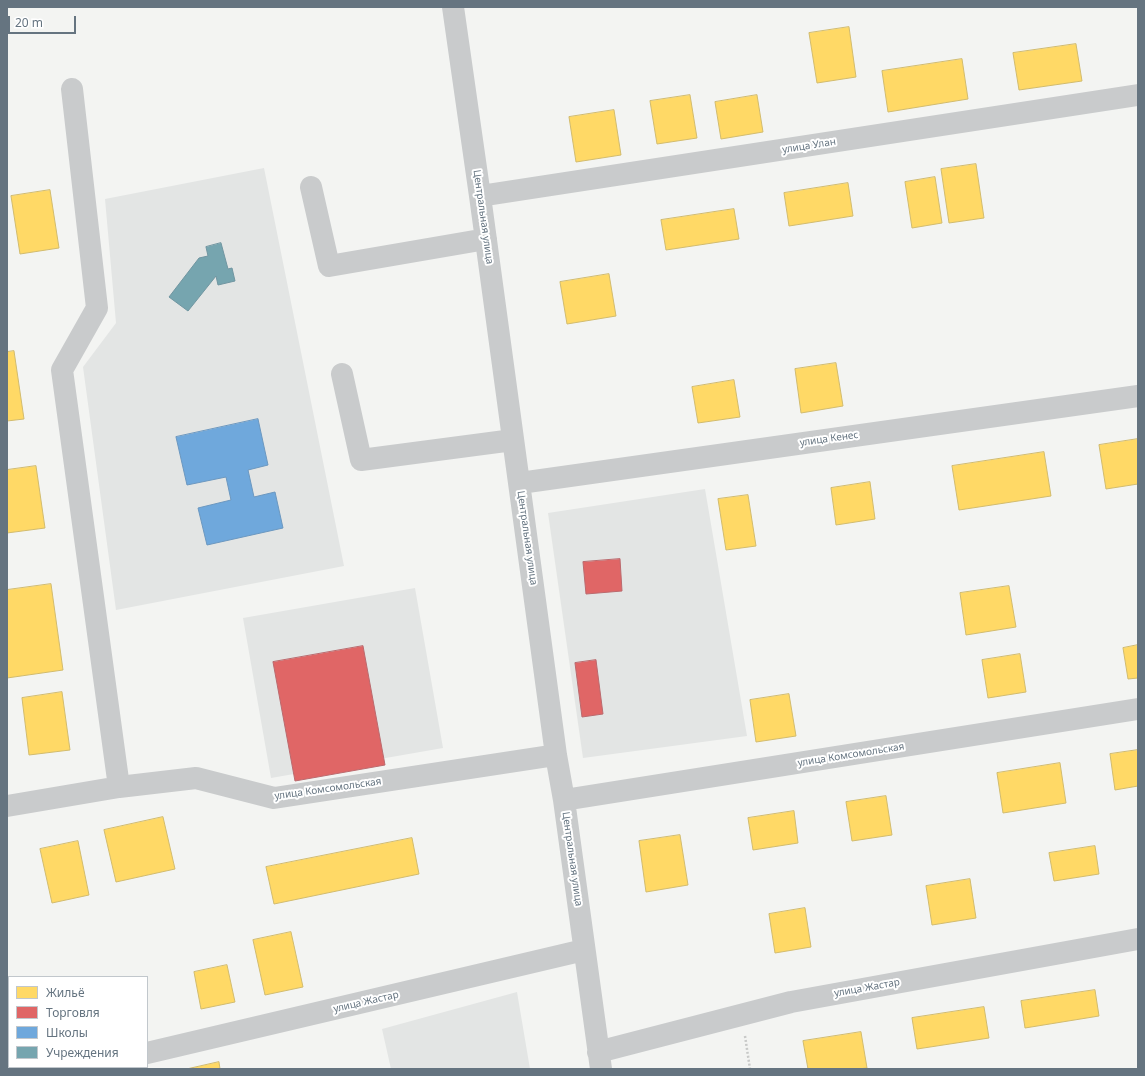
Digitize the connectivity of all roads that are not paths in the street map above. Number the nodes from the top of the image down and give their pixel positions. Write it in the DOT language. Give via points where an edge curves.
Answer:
graph roads {
  1 [pos="453,7"];
  2 [pos="72,89"];
  3 [pos="1138,95"];
  4 [pos="311,187"];
  5 [pos="480,196"];
  6 [pos="486,239"];
  7 [pos="342,374"];
  8 [pos="1138,396"];
  9 [pos="513,440"];
  10 [pos="520,483"];
  11 [pos="1138,709"];
  12 [pos="556,755"];
  13 [pos="119,787"];
  14 [pos="564,800"];
  15 [pos="7,806"];
  16 [pos="1138,939"];
  17 [pos="584,950"];
  18 [pos="148,1053"];
  19 [pos="600,1060"];
  1 -- 5 [label="street, Центральная улица"];
  2 -- 13 [label="street" via="98,308 62,370"];
  3 -- 5 [label="street, улица Улан"];
  4 -- 6 [label="street" via="329,266"];
  5 -- 6 [label="street, Центральная улица"];
  6 -- 9 [label="street, Центральная улица"];
  7 -- 9 [label="street" via="360,460"];
  8 -- 10 [label="street, улица Кенес"];
  9 -- 10 [label="street, Центральная улица"];
  10 -- 12 [label="street, Центральная улица"];
  11 -- 14 [label="street, улица Комсомольская"];
  12 -- 13 [label="street, улица Комсомольская" via="274,798 196,778"];
  12 -- 14 [label="street, Центральная улица"];
  13 -- 15 [label="street, улица Комсомольская"];
  14 -- 17 [label="street, Центральная улица"];
  16 -- 19 [label="street, улица Жастар" via="791,1002 742,1014"];
  17 -- 18 [label="street, улица Жастар"];
  17 -- 19 [label="street, Центральная улица"];
}
